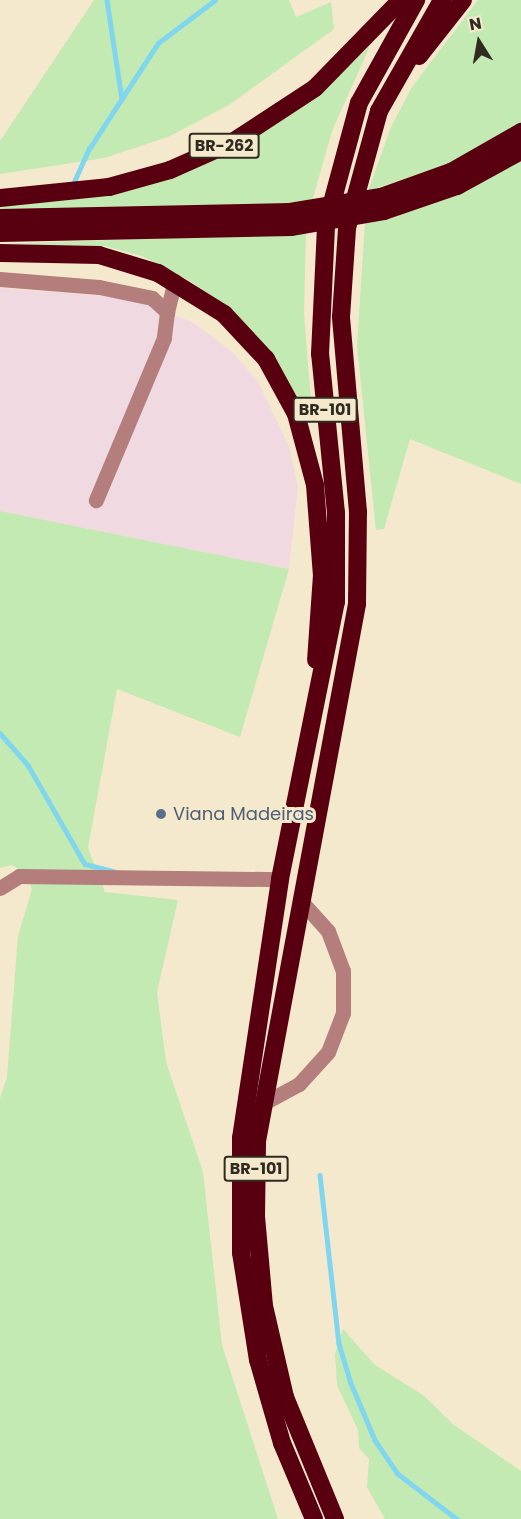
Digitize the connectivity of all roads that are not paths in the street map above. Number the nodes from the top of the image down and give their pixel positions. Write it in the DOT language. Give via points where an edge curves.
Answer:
graph roads {
  1 [pos="401,0"];
  2 [pos="416,0"];
  3 [pos="442,0"];
  4 [pos="463,0"];
  5 [pos="521,132"];
  6 [pos="521,151"];
  7 [pos="363,157"];
  8 [pos="0,198"];
  9 [pos="383,204"];
  10 [pos="0,218"];
  11 [pos="291,219"];
  12 [pos="0,233"];
  13 [pos="0,253"];
  14 [pos="0,279"];
  15 [pos="176,281"];
  16 [pos="167,312"];
  17 [pos="96,500"];
  18 [pos="296,805"];
  19 [pos="280,879"];
  20 [pos="0,888"];
  21 [pos="300,900"];
  22 [pos="262,1104"];
  23 [pos="314,1519"];
  24 [pos="335,1519"];
  1 -- 8 [label="highway, BR-262" via="315,88 231,143 170,170 109,187"];
  2 -- 18 [label="highway, BR-101" via="359,103 326,225 321,354 338,571 332,632"];
  3 -- 7 [label="highway, BR-101" via="398,72"];
  4 -- 7 [label="highway" via="413,64"];
  5 -- 9 [label="highway" via="451,172"];
  6 -- 9 [label="highway" via="457,186"];
  7 -- 21 [label="highway, BR-101" via="347,228 341,317 359,522 357,604"];
  9 -- 11 [label="highway, bridge"];
  10 -- 11 [label="highway"];
  11 -- 12 [label="highway"];
  13 -- 15 [label="highway" via="99,255"];
  14 -- 16 [label="street" via="99,287 152,298"];
  15 -- 16 [label="street"];
  15 -- 18 [label="highway" via="224,314 266,359 288,395 311,461 322,584"];
  16 -- 17 [label="street" via="164,338"];
  18 -- 19 [label="highway, BR-101"];
  19 -- 20 [label="street" via="19,876"];
  19 -- 23 [label="highway, BR-101" via="241,1138 241,1253 269,1401"];
  21 -- 22 [label="highway, BR-101"];
  21 -- 22 [label="street" via="328,931 342,971 342,1013 328,1052 299,1084"];
  22 -- 24 [label="highway, BR-101" via="256,1179 264,1306 285,1397"];
}
